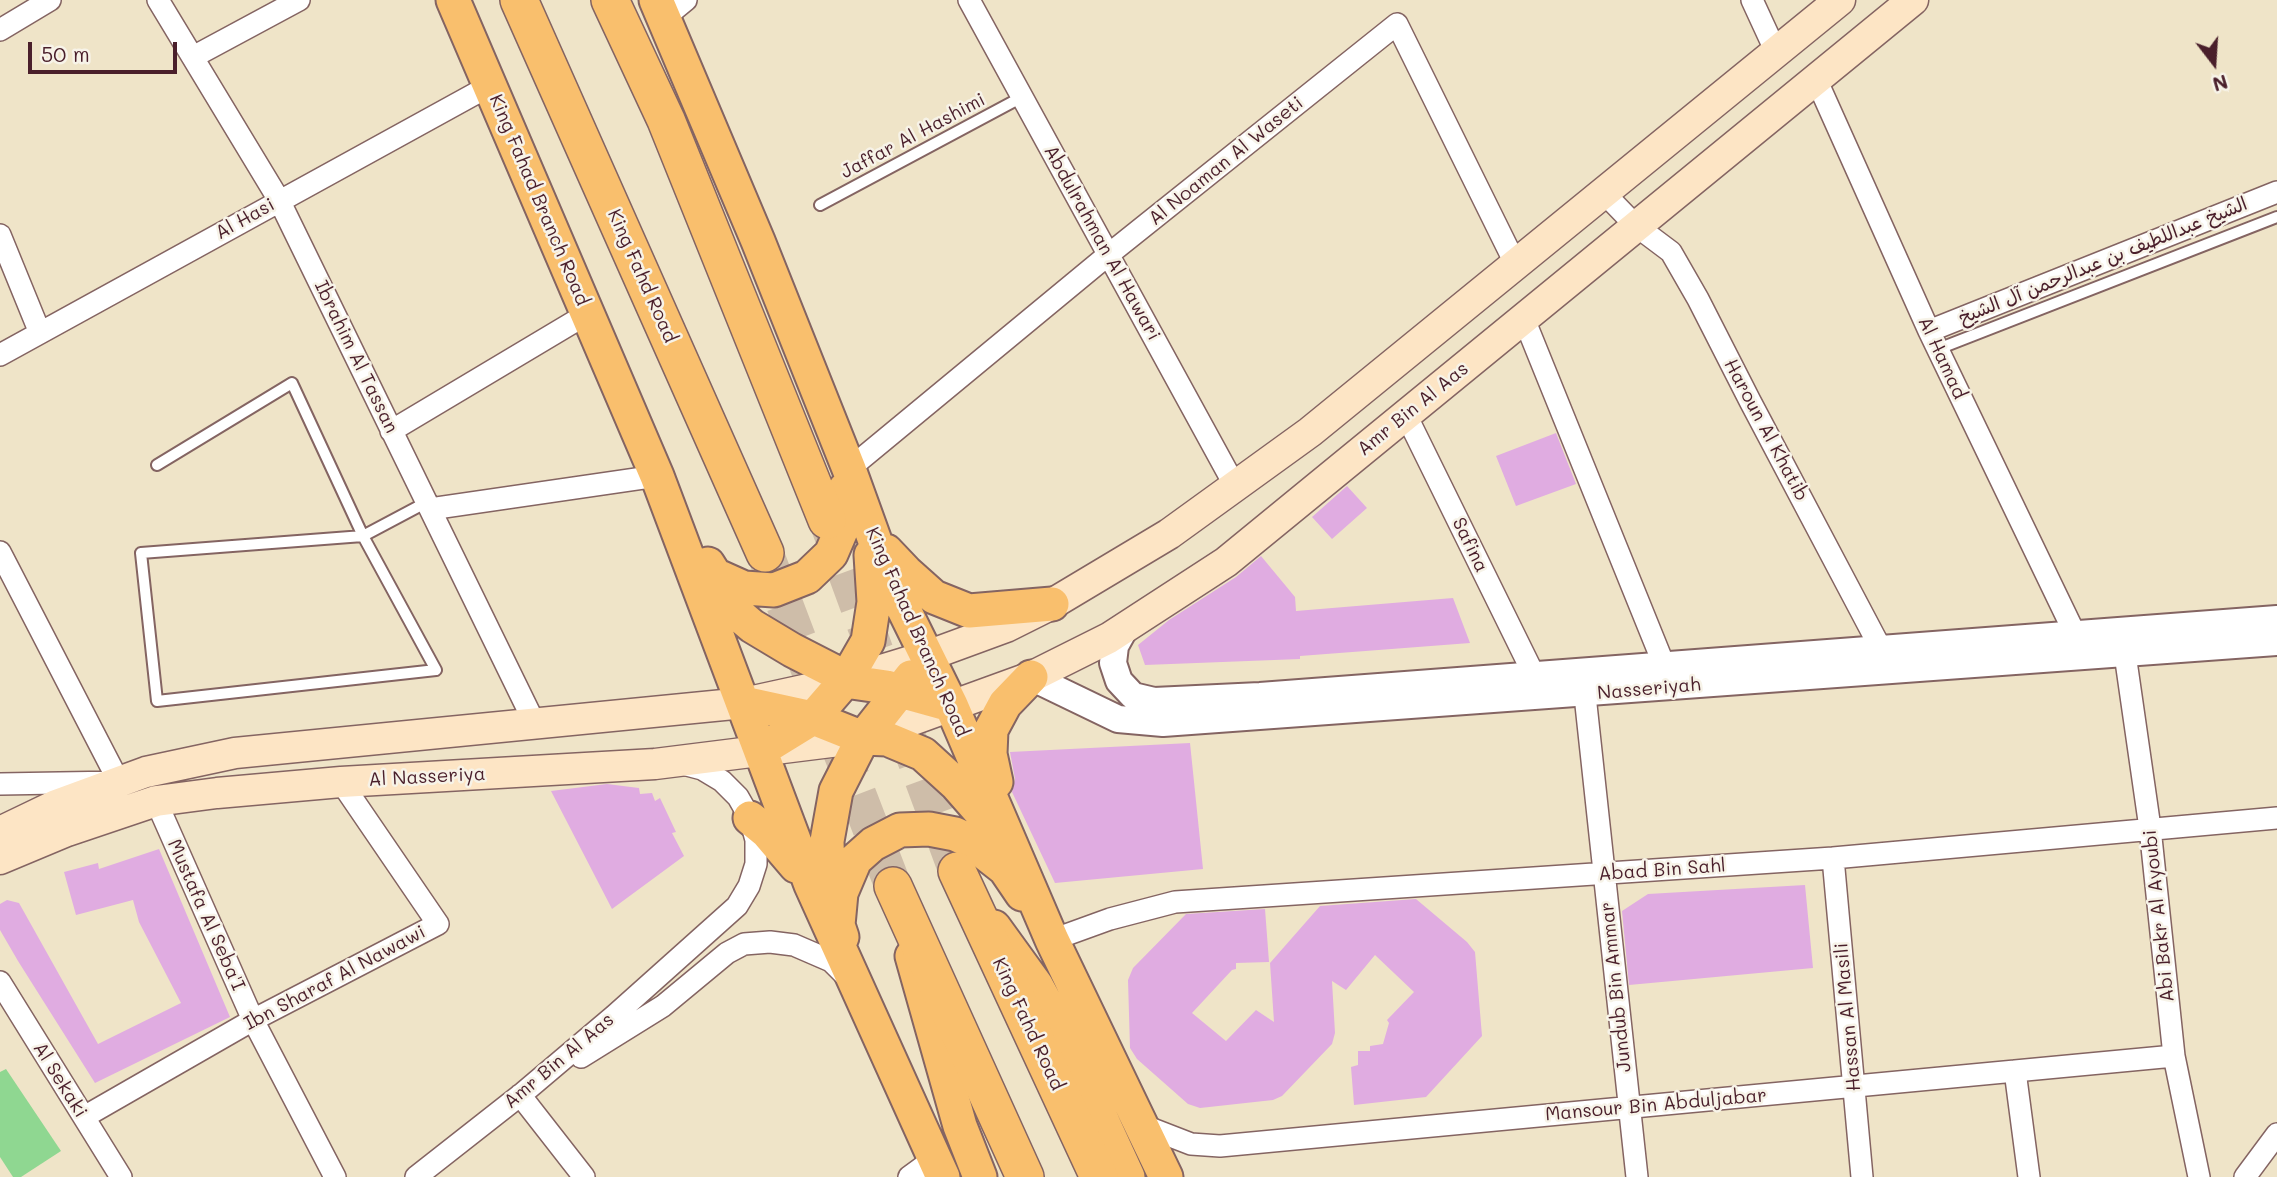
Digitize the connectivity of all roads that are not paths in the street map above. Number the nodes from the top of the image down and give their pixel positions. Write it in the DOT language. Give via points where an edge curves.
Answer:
graph roads {
  1 [pos="50,0"];
  2 [pos="158,0"];
  3 [pos="299,0"];
  4 [pos="453,0"];
  5 [pos="519,0"];
  6 [pos="610,0"];
  7 [pos="635,0"];
  8 [pos="969,0"];
  9 [pos="1752,0"];
  10 [pos="1840,0"];
  11 [pos="1913,0"];
  12 [pos="668,6"];
  13 [pos="0,30"];
  14 [pos="1776,52"];
  15 [pos="193,57"];
  16 [pos="1816,79"];
  17 [pos="491,85"];
  18 [pos="1022,97"];
  19 [pos="666,120"];
  20 [pos="2277,192"];
  21 [pos="1604,193"];
  22 [pos="279,201"];
  23 [pos="820,205"];
  24 [pos="2277,217"];
  25 [pos="1635,225"];
  26 [pos="0,234"];
  27 [pos="1108,255"];
  28 [pos="1516,265"];
  29 [pos="587,314"];
  30 [pos="1524,319"];
  31 [pos="40,333"];
  32 [pos="1933,340"];
  33 [pos="0,355"];
  34 [pos="1406,415"];
  35 [pos="391,431"];
  36 [pos="836,438"];
  37 [pos="157,465"];
  38 [pos="849,469"];
  39 [pos="1235,486"];
  40 [pos="665,498"];
  41 [pos="428,506"];
  42 [pos="827,520"];
  43 [pos="871,533"];
  44 [pos="363,537"];
  45 [pos="0,553"];
  46 [pos="765,553"];
  47 [pos="1052,604"];
  48 [pos="2277,619"];
  49 [pos="1125,628"];
  50 [pos="2075,634"];
  51 [pos="2277,642"];
  52 [pos="1881,649"];
  53 [pos="2125,653"];
  54 [pos="927,656"];
  55 [pos="1664,665"];
  56 [pos="1534,675"];
  57 [pos="1031,677"];
  58 [pos="845,681"];
  59 [pos="1583,683"];
  60 [pos="901,692"];
  61 [pos="744,704"];
  62 [pos="951,705"];
  63 [pos="813,718"];
  64 [pos="535,724"];
  65 [pos="863,738"];
  66 [pos="761,750"];
  67 [pos="655,764"];
  68 [pos="119,782"];
  69 [pos="341,782"];
  70 [pos="0,784"];
  71 [pos="156,801"];
  72 [pos="750,818"];
  73 [pos="2277,818"];
  74 [pos="2150,828"];
  75 [pos="0,832"];
  76 [pos="1015,852"];
  77 [pos="1833,858"];
  78 [pos="0,859"];
  79 [pos="957,871"];
  80 [pos="1604,874"];
  81 [pos="811,885"];
  82 [pos="893,886"];
  83 [pos="830,924"];
  84 [pos="1052,940"];
  85 [pos="0,982"];
  86 [pos="859,988"];
  87 [pos="253,1020"];
  88 [pos="2174,1056"];
  89 [pos="2015,1071"];
  90 [pos="1854,1087"];
  91 [pos="521,1094"];
  92 [pos="1629,1108"];
  93 [pos="84,1117"];
  94 [pos="1142,1125"];
  95 [pos="2277,1134"];
  96 [pos="929,1171"];
  97 [pos="121,1177"];
  98 [pos="335,1177"];
  99 [pos="416,1177"];
  100 [pos="584,1177"];
  101 [pos="980,1177"];
  102 [pos="1025,1177"];
  103 [pos="1099,1177"];
  104 [pos="1128,1177"];
  105 [pos="1166,1177"];
  106 [pos="1637,1177"];
  107 [pos="1862,1177"];
  108 [pos="2029,1177"];
  109 [pos="2199,1177"];
  110 [pos="2245,1177"];
  1 -- 13 [label="street"];
  2 -- 15 [label="street, Ibrahim Al Tassan"];
  3 -- 15 [label="street"];
  4 -- 17 [label="main road, King Fahad Branch Road"];
  5 -- 46 [label="highway, King Fahd Road"];
  6 -- 19 [label="highway"];
  7 -- 19 [label="main road"];
  8 -- 18 [label="street, Abdulrahman Al Hawari"];
  9 -- 14 [label="street"];
  10 -- 14 [label="main road"];
  11 -- 16 [label="main road, Amr Bin Al Aas"];
  12 -- 36 [label="main road, King Fahad Branch Road"];
  14 -- 21 [label="main road"];
  15 -- 22 [label="street, Ibrahim Al Tassan"];
  16 -- 25 [label="main road, Amr Bin Al Aas"];
  16 -- 32 [label="street, Al Hamad"];
  17 -- 22 [label="street, Al Hasi"];
  17 -- 29 [label="main road, King Fahad Branch Road"];
  18 -- 23 [label="lane, Jaffar Al Hashimi"];
  18 -- 27 [label="street, Abdulrahman Al Hawari"];
  19 -- 42 [label="highway"];
  20 -- 32 [label="street, الشيخ عبداللطيف بن عبدالرحمن آل الشيخ"];
  21 -- 25 [label="street, Haroun Al Khatib"];
  21 -- 28 [label="main road"];
  22 -- 31 [label="street, Al Hasi"];
  22 -- 35 [label="street, Ibrahim Al Tassan"];
  24 -- 32 [label="lane"];
  25 -- 30 [label="main road, Amr Bin Al Aas"];
  25 -- 52 [label="street, Haroun Al Khatib" via="1671,252 1692,287"];
  26 -- 31 [label="street"];
  27 -- 28 [label="street, Al Noaman Al Waseti" via="1397,24"];
  27 -- 38 [label="street, Al Noaman Al Waseti"];
  27 -- 39 [label="street, Abdulrahman Al Hawari"];
  28 -- 39 [label="main road" via="1310,432"];
  29 -- 35 [label="street"];
  29 -- 40 [label="main road, King Fahad Branch Road"];
  30 -- 34 [label="main road, Amr Bin Al Aas"];
  30 -- 55 [label="street"];
  31 -- 33 [label="street, Al Hasi"];
  32 -- 50 [label="street, Al Hamad"];
  34 -- 49 [label="main road, Amr Bin Al Aas" via="1226,562"];
  34 -- 56 [label="street, Safina"];
  35 -- 41 [label="street, Ibrahim Al Tassan"];
  36 -- 38 [label="main road, King Fahad Branch Road"];
  36 -- 40 [label="main road" via="847,517 831,554 807,577 774,590 744,588 715,575"];
  37 -- 44 [label="lane" via="292,383"];
  38 -- 43 [label="main road, King Fahad Branch Road"];
  39 -- 47 [label="main road" via="1169,534"];
  40 -- 41 [label="street"];
  40 -- 58 [label="main road" via="711,591 752,626"];
  40 -- 61 [label="main road, King Fahad Branch Road"];
  41 -- 44 [label="lane"];
  41 -- 64 [label="street, Ibrahim Al Tassan"];
  43 -- 47 [label="main road" via="934,597 969,611"];
  43 -- 54 [label="main road, King Fahad Branch Road"];
  43 -- 58 [label="main road" via="874,602 868,641"];
  44 -- 44 [label="lane" via="436,670 157,701 141,553"];
  45 -- 68 [label="street"];
  47 -- 54 [label="main road"];
  48 -- 50 [label="street, Nasseriyah"];
  49 -- 56 [label="street, Nasseriyah" via="1115,646 1119,681 1133,696 1154,701"];
  49 -- 57 [label="main road, Amr Bin Al Aas"];
  50 -- 52 [label="street, Nasseriyah"];
  51 -- 53 [label="street, Nasseriyah"];
  52 -- 55 [label="street, Nasseriyah"];
  53 -- 59 [label="street, Nasseriyah"];
  53 -- 74 [label="street, Abi Bakr Al Ayoubi"];
  54 -- 58 [label="main road"];
  54 -- 60 [label="main road"];
  54 -- 62 [label="main road, King Fahad Branch Road"];
  55 -- 59 [label="street, Nasseriyah"];
  56 -- 59 [label="street, Nasseriyah"];
  57 -- 59 [label="street, Nasseriyah" via="1118,719 1163,723"];
  57 -- 62 [label="main road, Amr Bin Al Aas"];
  57 -- 76 [label="main road" via="1005,704 991,730 990,754"];
  58 -- 60 [label="main road"];
  58 -- 61 [label="main road, Al Nasseriya"];
  58 -- 63 [label="main road"];
  59 -- 80 [label="street, Jundub Bin Ammar"];
  60 -- 62 [label="main road"];
  60 -- 65 [label="main road"];
  61 -- 63 [label="main road"];
  61 -- 64 [label="main road, Al Nasseriya"];
  61 -- 66 [label="main road, King Fahad Branch Road"];
  62 -- 65 [label="main road, Amr Bin Al Aas"];
  62 -- 76 [label="main road, King Fahad Branch Road"];
  63 -- 65 [label="main road"];
  63 -- 66 [label="main road"];
  64 -- 68 [label="main road, Al Nasseriya" via="235,753"];
  65 -- 66 [label="main road, Al Nasseriya"];
  65 -- 76 [label="main road" via="887,739 923,754 956,784"];
  65 -- 83 [label="main road" via="836,791 827,841"];
  66 -- 67 [label="main road, Al Nasseriya"];
  66 -- 81 [label="main road, King Fahad Branch Road"];
  67 -- 69 [label="main road, Al Nasseriya"];
  67 -- 72 [label="street" via="702,769 738,797"];
  68 -- 70 [label="street"];
  68 -- 75 [label="main road, Al Nasseriya"];
  69 -- 71 [label="main road, Al Nasseriya"];
  69 -- 87 [label="street, Ibn Sharaf Al Nawawi" via="438,924"];
  71 -- 78 [label="main road, Al Nasseriya"];
  71 -- 87 [label="street, Mustafa Al Seba'I"];
  72 -- 81 [label="main road" via="783,849"];
  72 -- 91 [label="street, Amr Bin Al Aas" via="756,864 737,906"];
  73 -- 74 [label="street, Abad Bin Sahl"];
  74 -- 77 [label="street, Abad Bin Sahl"];
  74 -- 88 [label="street, Abi Bakr Al Ayoubi"];
  76 -- 84 [label="main road, King Fahad Branch Road"];
  77 -- 80 [label="street, Abad Bin Sahl"];
  77 -- 90 [label="street, Hassan Al Masili"];
  79 -- 103 [label="highway, King Fahd Road"];
  79 -- 104 [label="main road" via="1055,1019"];
  80 -- 84 [label="street, Abad Bin Sahl" via="1175,901"];
  80 -- 92 [label="street, Jundub Bin Ammar"];
  81 -- 83 [label="main road, King Fahad Branch Road"];
  82 -- 101 [label="main road" via="960,1126"];
  82 -- 102 [label="highway"];
  83 -- 86 [label="main road, King Fahad Branch Road"];
  84 -- 86 [label="main road" via="1005,869 968,840 929,829 900,830 855,860 841,893 838,925"];
  84 -- 94 [label="main road, King Fahad Branch Road"];
  85 -- 93 [label="street, Al Sekaki"];
  86 -- 91 [label="street" via="831,961 794,945 744,943 663,1006"];
  86 -- 96 [label="main road, King Fahad Branch Road"];
  87 -- 93 [label="street, Ibn Sharaf Al Nawawi"];
  87 -- 98 [label="street, Mustafa Al Seba'I"];
  88 -- 89 [label="street, Mansour Bin Abduljabar"];
  88 -- 109 [label="street, Abi Bakr Al Ayoubi"];
  89 -- 90 [label="street, Mansour Bin Abduljabar"];
  89 -- 108 [label="street"];
  90 -- 92 [label="street, Mansour Bin Abduljabar"];
  90 -- 107 [label="street, Hassan Al Masili"];
  91 -- 99 [label="street, Amr Bin Al Aas"];
  91 -- 100 [label="street"];
  92 -- 94 [label="street, Mansour Bin Abduljabar" via="1220,1146 1191,1144"];
  92 -- 106 [label="street, Jundub Bin Ammar"];
  93 -- 97 [label="street, Al Sekaki"];
  94 -- 105 [label="main road, King Fahad Branch Road"];
  95 -- 110 [label="street"];
}
